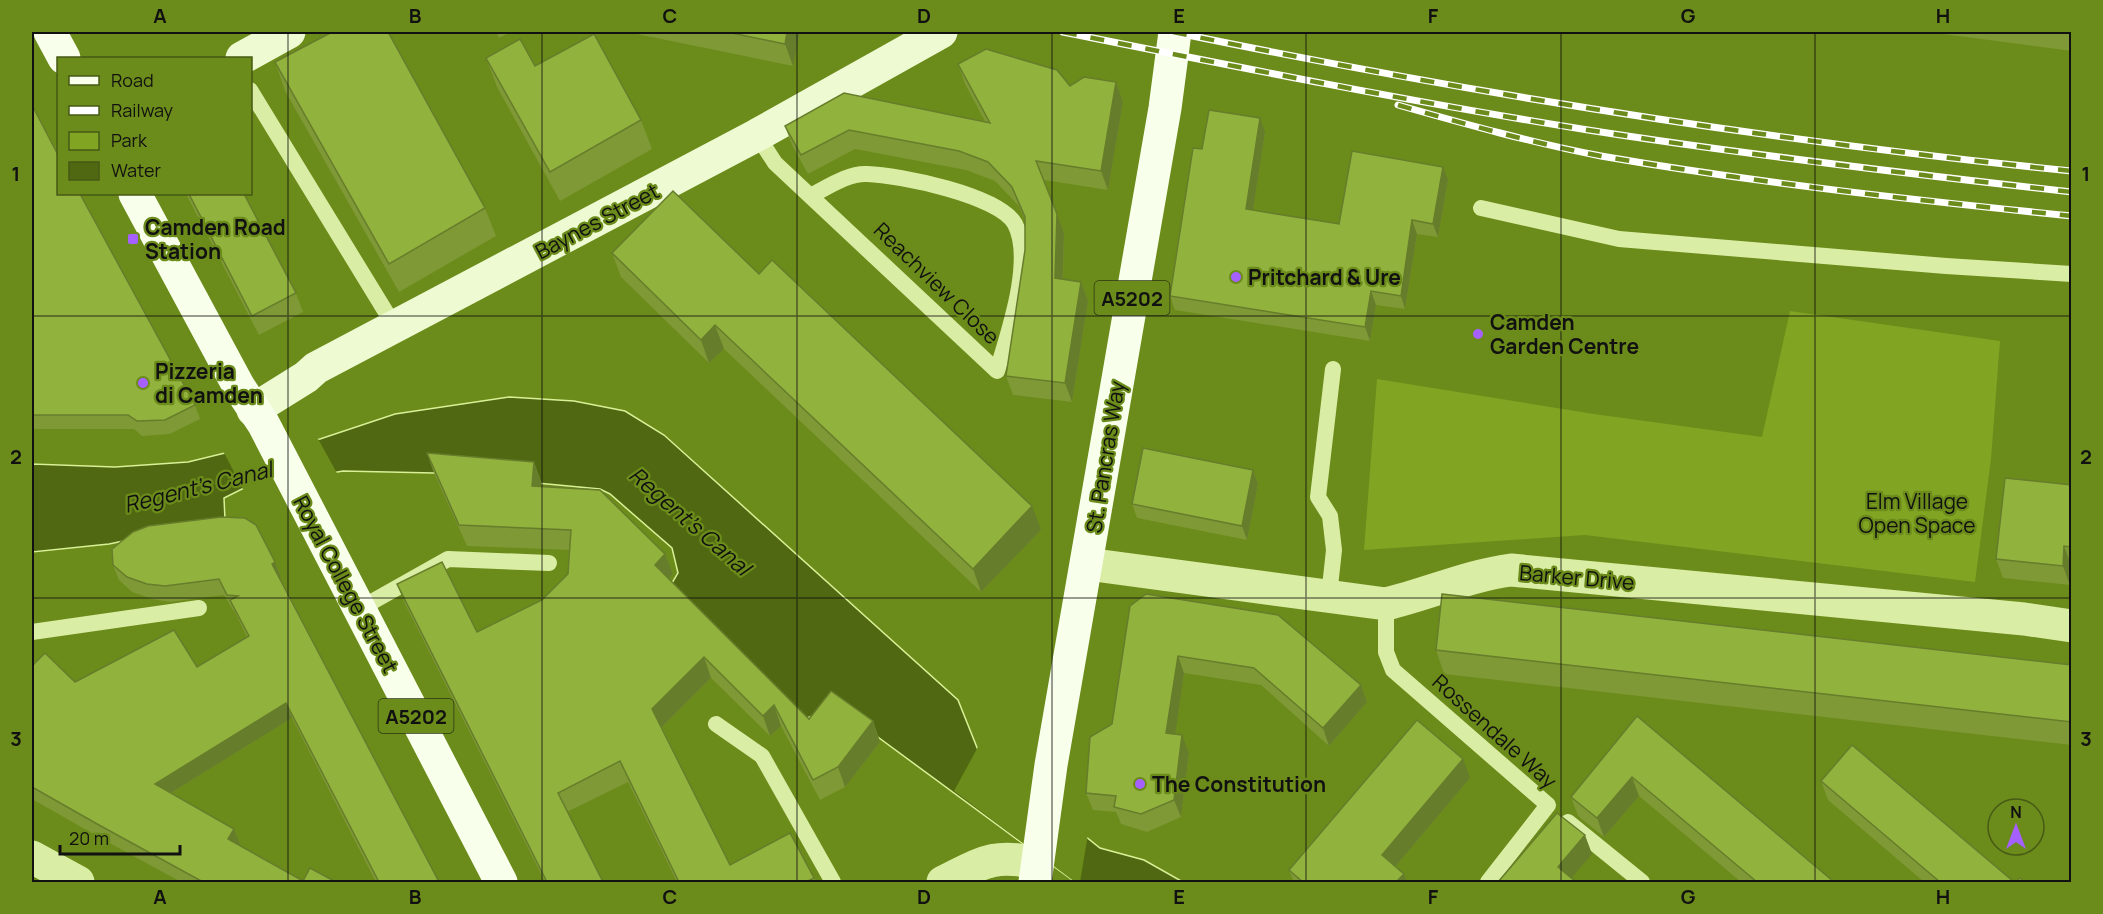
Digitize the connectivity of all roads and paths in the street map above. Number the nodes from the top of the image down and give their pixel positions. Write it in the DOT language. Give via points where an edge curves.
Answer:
graph roads {
  1 [pos="50,32"];
  2 [pos="289,32"];
  3 [pos="941,32"];
  4 [pos="1175,32"];
  5 [pos="63,57"];
  6 [pos="244,57"];
  7 [pos="252,93"];
  8 [pos="757,135"];
  9 [pos="136,195"];
  10 [pos="812,195"];
  11 [pos="1481,208"];
  12 [pos="2072,274"];
  13 [pos="395,327"];
  14 [pos="1333,369"];
  15 [pos="258,416"];
  16 [pos="549,563"];
  17 [pos="1087,564"];
  18 [pos="1329,596"];
  19 [pos="1386,604"];
  20 [pos="199,608"];
  21 [pos="361,608"];
  22 [pos="2072,626"];
  23 [pos="32,632"];
  24 [pos="716,724"];
  25 [pos="1548,805"];
  26 [pos="32,857"];
  27 [pos="1037,867"];
  28 [pos="78,882"];
  29 [pos="501,882"];
  30 [pos="833,882"];
  31 [pos="943,882"];
  32 [pos="1488,882"];
  33 [pos="1642,882"];
  1 -- 5 [label="main road"];
  2 -- 6 [label="street"];
  3 -- 8 [label="street, Baynes Street"];
  4 -- 17 [label="main road, St. Pancras Way / A5202"];
  7 -- 13 [label="lane"];
  8 -- 10 [label="lane, Reachview Close" via="775,163"];
  8 -- 13 [label="street, Baynes Street"];
  9 -- 15 [label="main road, Royal College Street / A5202"];
  10 -- 10 [label="lane, Reachview Close" via="866,173 952,189 990,202 1015,223 1023,255 1012,319 997,371"];
  11 -- 12 [label="lane" via="1619,239"];
  13 -- 15 [label="street, Baynes Street" via="316,368"];
  14 -- 18 [label="lane" via="1318,496 1330,516 1334,550"];
  15 -- 21 [label="main road, Royal College Street / A5202"];
  16 -- 21 [label="lane" via="448,559"];
  17 -- 18 [label="street, Barker Drive"];
  17 -- 27 [label="main road, St. Pancras Way / A5202"];
  18 -- 19 [label="street, Barker Drive"];
  19 -- 22 [label="street, Barker Drive" via="1480,574 1511,570"];
  19 -- 25 [label="lane, Rossendale Way" via="1386,652 1393,670"];
  20 -- 23 [label="lane"];
  21 -- 29 [label="main road, Royal College Street / A5202"];
  24 -- 30 [label="lane" via="762,756"];
  25 -- 32 [label="lane, Rossendale Way"];
  25 -- 33 [label="lane"];
  26 -- 28 [label="street"];
  27 -- 31 [label="street" via="1010,857 990,860"];
}
